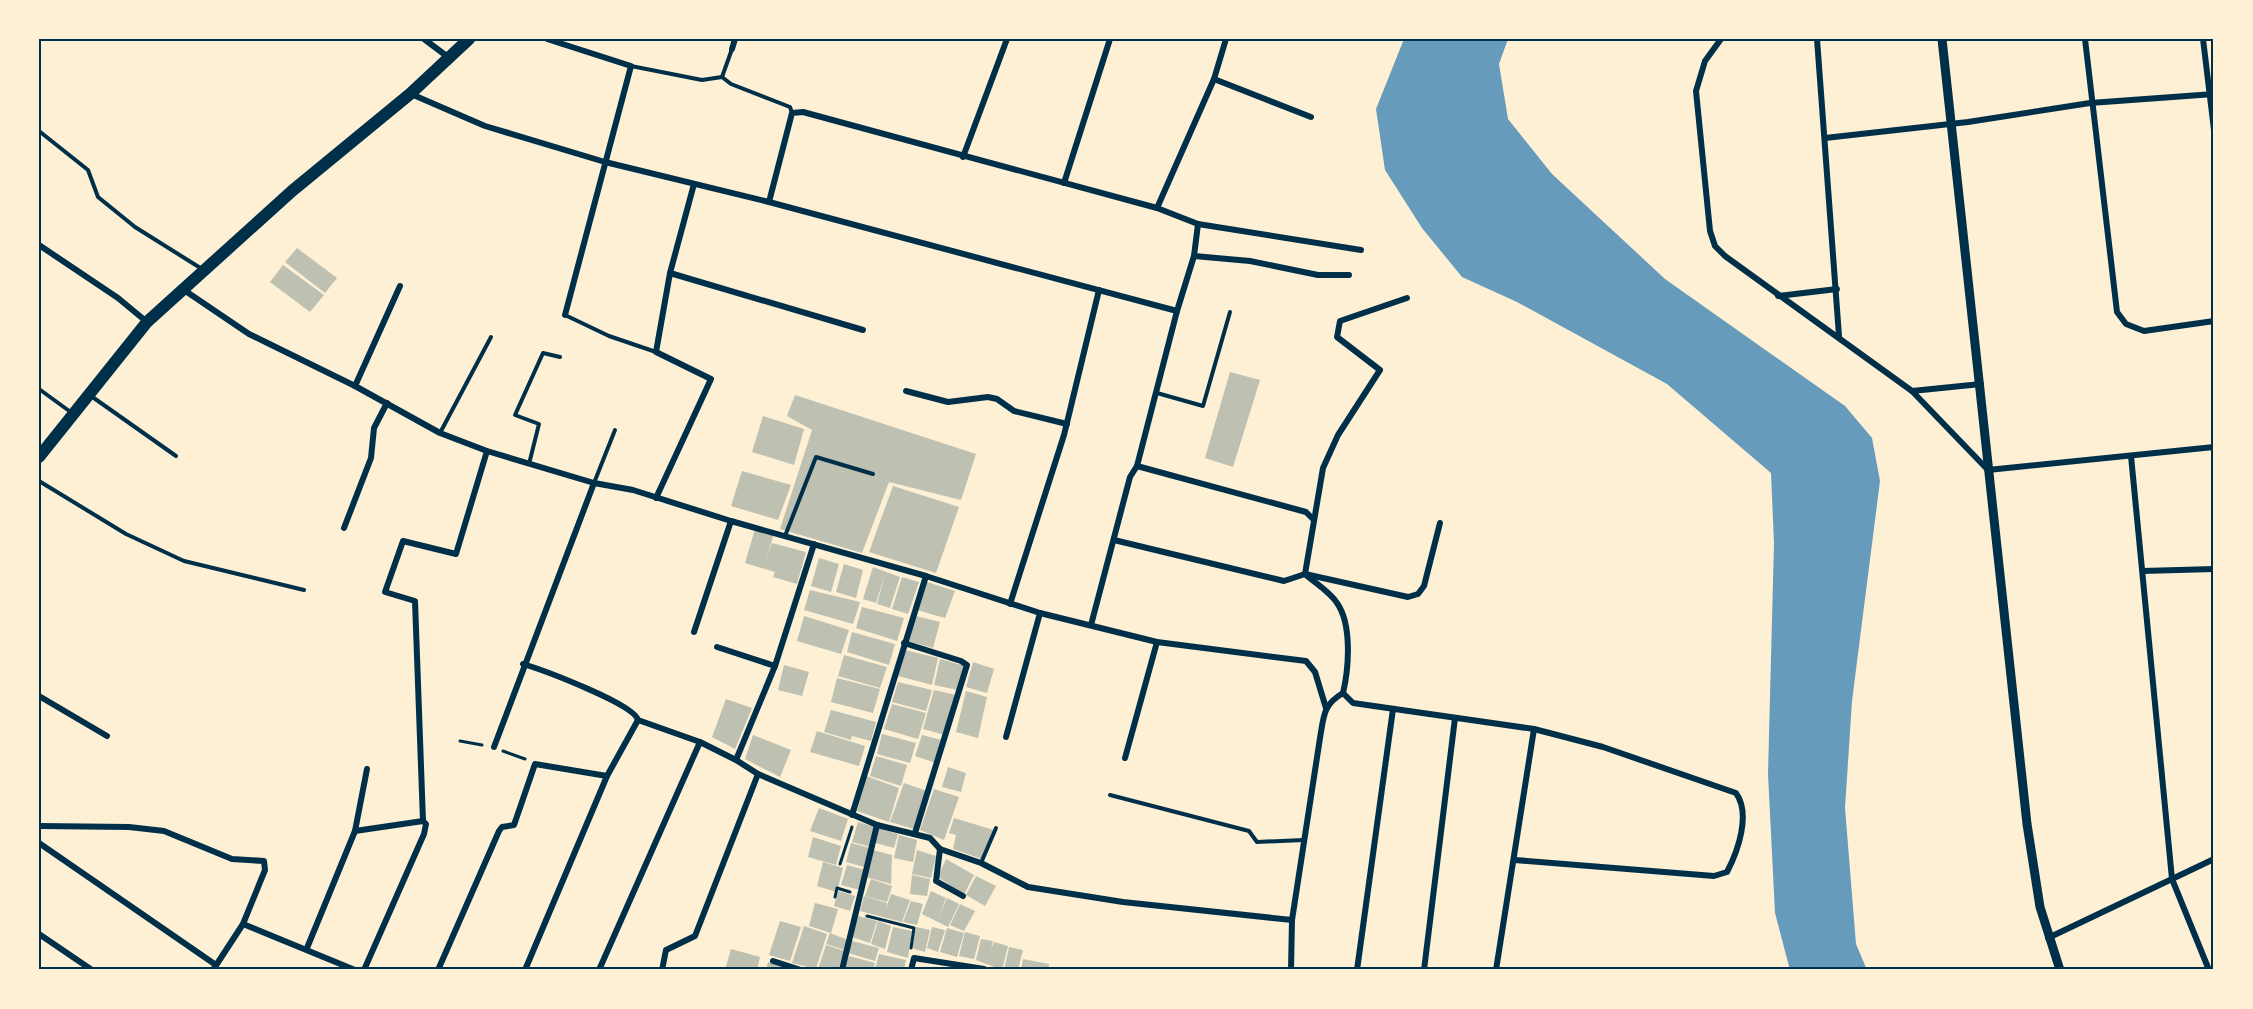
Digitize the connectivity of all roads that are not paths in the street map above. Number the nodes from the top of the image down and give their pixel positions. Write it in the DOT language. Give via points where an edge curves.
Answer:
graph roads {
  1 [pos="424,39"];
  2 [pos="469,39"];
  3 [pos="547,39"];
  4 [pos="735,39"];
  5 [pos="1006,39"];
  6 [pos="1110,39"];
  7 [pos="1226,39"];
  8 [pos="1721,39"];
  9 [pos="1817,39"];
  10 [pos="1942,39"];
  11 [pos="2085,39"];
  12 [pos="2203,39"];
  13 [pos="732,49"];
  14 [pos="448,57"];
  15 [pos="631,66"];
  16 [pos="722,77"];
  17 [pos="1214,79"];
  18 [pos="410,94"];
  19 [pos="2212,94"];
  20 [pos="2090,103"];
  21 [pos="792,113"];
  22 [pos="1311,117"];
  23 [pos="1951,123"];
  24 [pos="2214,130"];
  25 [pos="39,131"];
  26 [pos="1825,138"];
  27 [pos="963,157"];
  28 [pos="605,162"];
  29 [pos="1064,183"];
  30 [pos="694,184"];
  31 [pos="769,202"];
  32 [pos="1157,208"];
  33 [pos="1198,224"];
  34 [pos="39,245"];
  35 [pos="1361,250"];
  36 [pos="1194,256"];
  37 [pos="204,270"];
  38 [pos="670,273"];
  39 [pos="1348,275"];
  40 [pos="400,286"];
  41 [pos="1837,289"];
  42 [pos="184,290"];
  43 [pos="1099,290"];
  44 [pos="1777,296"];
  45 [pos="1407,298"];
  46 [pos="1177,311"];
  47 [pos="1230,312"];
  48 [pos="566,315"];
  49 [pos="2214,321"];
  50 [pos="147,322"];
  51 [pos="863,330"];
  52 [pos="1839,336"];
  53 [pos="492,337"];
  54 [pos="656,352"];
  55 [pos="560,357"];
  56 [pos="1981,384"];
  57 [pos="355,386"];
  58 [pos="39,389"];
  59 [pos="906,391"];
  60 [pos="1912,391"];
  61 [pos="1157,393"];
  62 [pos="90,395"];
  63 [pos="387,403"];
  64 [pos="75,414"];
  65 [pos="1066,424"];
  66 [pos="615,430"];
  67 [pos="440,432"];
  68 [pos="2214,447"];
  69 [pos="488,452"];
  70 [pos="176,456"];
  71 [pos="2131,456"];
  72 [pos="39,457"];
  73 [pos="529,464"];
  74 [pos="1137,466"];
  75 [pos="1988,470"];
  76 [pos="873,474"];
  77 [pos="39,481"];
  78 [pos="594,483"];
  79 [pos="656,498"];
  80 [pos="1313,519"];
  81 [pos="731,521"];
  82 [pos="1440,523"];
  83 [pos="344,528"];
  84 [pos="785,536"];
  85 [pos="1114,540"];
  86 [pos="814,544"];
  87 [pos="2214,569"];
  88 [pos="2143,571"];
  89 [pos="1305,574"];
  90 [pos="926,576"];
  91 [pos="304,590"];
  92 [pos="1010,604"];
  93 [pos="1040,613"];
  94 [pos="1091,625"];
  95 [pos="694,632"];
  96 [pos="1157,642"];
  97 [pos="904,643"];
  98 [pos="717,647"];
  99 [pos="524,664"];
  100 [pos="775,666"];
  101 [pos="1343,693"];
  102 [pos="39,696"];
  103 [pos="1326,708"];
  104 [pos="1393,709"];
  105 [pos="1455,717"];
  106 [pos="638,720"];
  107 [pos="1534,729"];
  108 [pos="107,736"];
  109 [pos="1006,737"];
  110 [pos="700,742"];
  111 [pos="494,747"];
  112 [pos="1125,758"];
  113 [pos="736,759"];
  114 [pos="367,769"];
  115 [pos="758,774"];
  116 [pos="608,777"];
  117 [pos="1110,795"];
  118 [pos="854,816"];
  119 [pos="424,825"];
  120 [pos="877,825"];
  121 [pos="39,826"];
  122 [pos="996,828"];
  123 [pos="355,831"];
  124 [pos="915,833"];
  125 [pos="1304,840"];
  126 [pos="39,843"];
  127 [pos="940,849"];
  128 [pos="2214,859"];
  129 [pos="1515,860"];
  130 [pos="981,863"];
  131 [pos="2172,879"];
  132 [pos="963,896"];
  133 [pos="1292,920"];
  134 [pos="243,924"];
  135 [pos="39,934"];
  136 [pos="2048,938"];
  137 [pos="307,948"];
  138 [pos="773,961"];
  139 [pos="214,968"];
  140 [pos="984,969"];
  141 [pos="92,970"];
  142 [pos="355,970"];
  143 [pos="364,970"];
  144 [pos="438,970"];
  145 [pos="525,970"];
  146 [pos="599,970"];
  147 [pos="662,970"];
  148 [pos="801,970"];
  149 [pos="842,970"];
  150 [pos="912,970"];
  151 [pos="1291,970"];
  152 [pos="1357,970"];
  153 [pos="1424,970"];
  154 [pos="1496,970"];
  155 [pos="2060,970"];
  156 [pos="2209,970"];
  1 -- 14 [label="street"];
  2 -- 14 [label="main road"];
  3 -- 15 [label="street"];
  4 -- 13 [label="street"];
  5 -- 27 [label="street"];
  6 -- 29 [label="street"];
  7 -- 17 [label="street"];
  8 -- 44 [label="street" via="1705,61 1696,91 1710,231 1715,246 1725,256"];
  9 -- 26 [label="street"];
  10 -- 23 [label="street"];
  11 -- 20 [label="street"];
  12 -- 19 [label="street"];
  13 -- 16 [label="lane"];
  14 -- 18 [label="main road"];
  15 -- 16 [label="lane" via="702,80"];
  15 -- 28 [label="street"];
  16 -- 21 [label="lane" via="790,107"];
  17 -- 22 [label="street"];
  17 -- 32 [label="street"];
  18 -- 28 [label="street" via="485,126"];
  18 -- 37 [label="main road"];
  19 -- 20 [label="street"];
  19 -- 24 [label="street"];
  20 -- 23 [label="street"];
  20 -- 49 [label="street" via="2117,312 2126,324 2144,331"];
  21 -- 27 [label="street" via="803,112"];
  21 -- 31 [label="street"];
  23 -- 26 [label="street"];
  23 -- 56 [label="street"];
  25 -- 37 [label="lane" via="88,170 98,197 135,227"];
  26 -- 41 [label="street"];
  27 -- 29 [label="street"];
  28 -- 30 [label="street"];
  28 -- 48 [label="street"];
  29 -- 32 [label="street"];
  30 -- 31 [label="street"];
  30 -- 38 [label="street"];
  31 -- 43 [label="street"];
  32 -- 33 [label="street"];
  33 -- 35 [label="street"];
  33 -- 36 [label="street"];
  34 -- 50 [label="street"];
  36 -- 39 [label="street" via="1250,261 1318,275"];
  36 -- 46 [label="street"];
  37 -- 42 [label="main road"];
  38 -- 51 [label="street"];
  38 -- 54 [label="street"];
  40 -- 57 [label="street"];
  41 -- 44 [label="street"];
  41 -- 52 [label="street"];
  42 -- 50 [label="main road"];
  42 -- 57 [label="street" via="249,334"];
  43 -- 46 [label="street"];
  43 -- 65 [label="street"];
  44 -- 52 [label="street"];
  45 -- 80 [label="street" via="1340,321 1337,337 1380,370 1334,443 1323,468"];
  46 -- 61 [label="street"];
  47 -- 61 [label="lane" via="1203,406"];
  48 -- 54 [label="lane" via="609,336"];
  50 -- 62 [label="main road"];
  52 -- 60 [label="street"];
  53 -- 67 [label="lane"];
  54 -- 79 [label="street" via="711,379"];
  55 -- 73 [label="lane" via="543,353 515,415 539,424"];
  56 -- 60 [label="street"];
  56 -- 75 [label="street"];
  57 -- 63 [label="street"];
  58 -- 64 [label="lane"];
  59 -- 65 [label="street" via="948,402 988,397 1014,411"];
  60 -- 75 [label="street"];
  61 -- 74 [label="street"];
  62 -- 64 [label="main road"];
  62 -- 70 [label="lane"];
  63 -- 67 [label="street"];
  63 -- 83 [label="street" via="374,428 371,458"];
  64 -- 72 [label="main road"];
  65 -- 92 [label="street"];
  66 -- 78 [label="lane"];
  67 -- 69 [label="street"];
  68 -- 71 [label="street"];
  69 -- 73 [label="street"];
  69 -- 119 [label="street" via="456,554 404,541 385,592 415,601"];
  71 -- 75 [label="street"];
  71 -- 88 [label="street"];
  73 -- 78 [label="street"];
  74 -- 80 [label="street" via="1306,512"];
  74 -- 85 [label="street" via="1130,477"];
  75 -- 136 [label="street" via="2033,871"];
  76 -- 84 [label="lane" via="816,457"];
  77 -- 91 [label="lane" via="126,534 184,561"];
  78 -- 79 [label="street"];
  78 -- 99 [label="street"];
  79 -- 81 [label="street"];
  80 -- 89 [label="street"];
  81 -- 84 [label="street"];
  81 -- 95 [label="street"];
  82 -- 89 [label="street" via="1424,586 1418,594 1408,597"];
  84 -- 86 [label="street"];
  85 -- 89 [label="street" via="1284,581"];
  85 -- 94 [label="street"];
  86 -- 90 [label="street"];
  86 -- 100 [label="street"];
  87 -- 88 [label="street"];
  88 -- 131 [label="street"];
  89 -- 101 [label="street" via="1338,604 1341,613 1347,632 1348,661"];
  90 -- 92 [label="street"];
  90 -- 97 [label="street"];
  92 -- 93 [label="street"];
  93 -- 94 [label="street"];
  93 -- 109 [label="street"];
  94 -- 96 [label="street"];
  96 -- 103 [label="street" via="1306,661 1315,672"];
  96 -- 112 [label="street"];
  97 -- 118 [label="street"];
  97 -- 124 [label="street" via="967,665"];
  98 -- 100 [label="street"];
  99 -- 106 [label="street" via="633,710"];
  99 -- 111 [label="street"];
  100 -- 113 [label="street"];
  101 -- 103 [label="street"];
  101 -- 104 [label="street" via="1353,704"];
  102 -- 108 [label="street"];
  103 -- 125 [label="street"];
  104 -- 105 [label="street"];
  104 -- 152 [label="street"];
  105 -- 107 [label="street"];
  105 -- 153 [label="street"];
  106 -- 110 [label="street"];
  106 -- 116 [label="street"];
  107 -- 129 [label="street"];
  107 -- 129 [label="street" via="1603,747 1736,793 1743,816 1727,872 1714,876"];
  110 -- 113 [label="street"];
  110 -- 146 [label="street"];
  113 -- 115 [label="street"];
  114 -- 123 [label="street"];
  115 -- 118 [label="street"];
  115 -- 147 [label="street" via="695,936 666,951"];
  116 -- 144 [label="street" via="535,764 514,825 499,831"];
  116 -- 145 [label="street"];
  117 -- 125 [label="lane" via="1249,831 1257,842"];
  118 -- 120 [label="street"];
  119 -- 123 [label="street"];
  119 -- 143 [label="street"];
  120 -- 124 [label="street"];
  120 -- 149 [label="street"];
  121 -- 134 [label="street" via="164,831 232,859 261,859 265,870"];
  122 -- 130 [label="lane"];
  123 -- 137 [label="street"];
  124 -- 127 [label="street" via="930,838"];
  125 -- 133 [label="street"];
  126 -- 139 [label="street"];
  127 -- 130 [label="street"];
  127 -- 132 [label="street" via="936,881"];
  128 -- 131 [label="street"];
  129 -- 154 [label="street"];
  130 -- 133 [label="street" via="1028,887 1123,902"];
  131 -- 136 [label="street"];
  131 -- 156 [label="street"];
  133 -- 151 [label="street"];
  134 -- 137 [label="street"];
  134 -- 139 [label="street"];
  135 -- 141 [label="street"];
  136 -- 155 [label="street"];
  137 -- 142 [label="street"];
  138 -- 148 [label="street"];
  140 -- 150 [label="street" via="914,958"];
}
